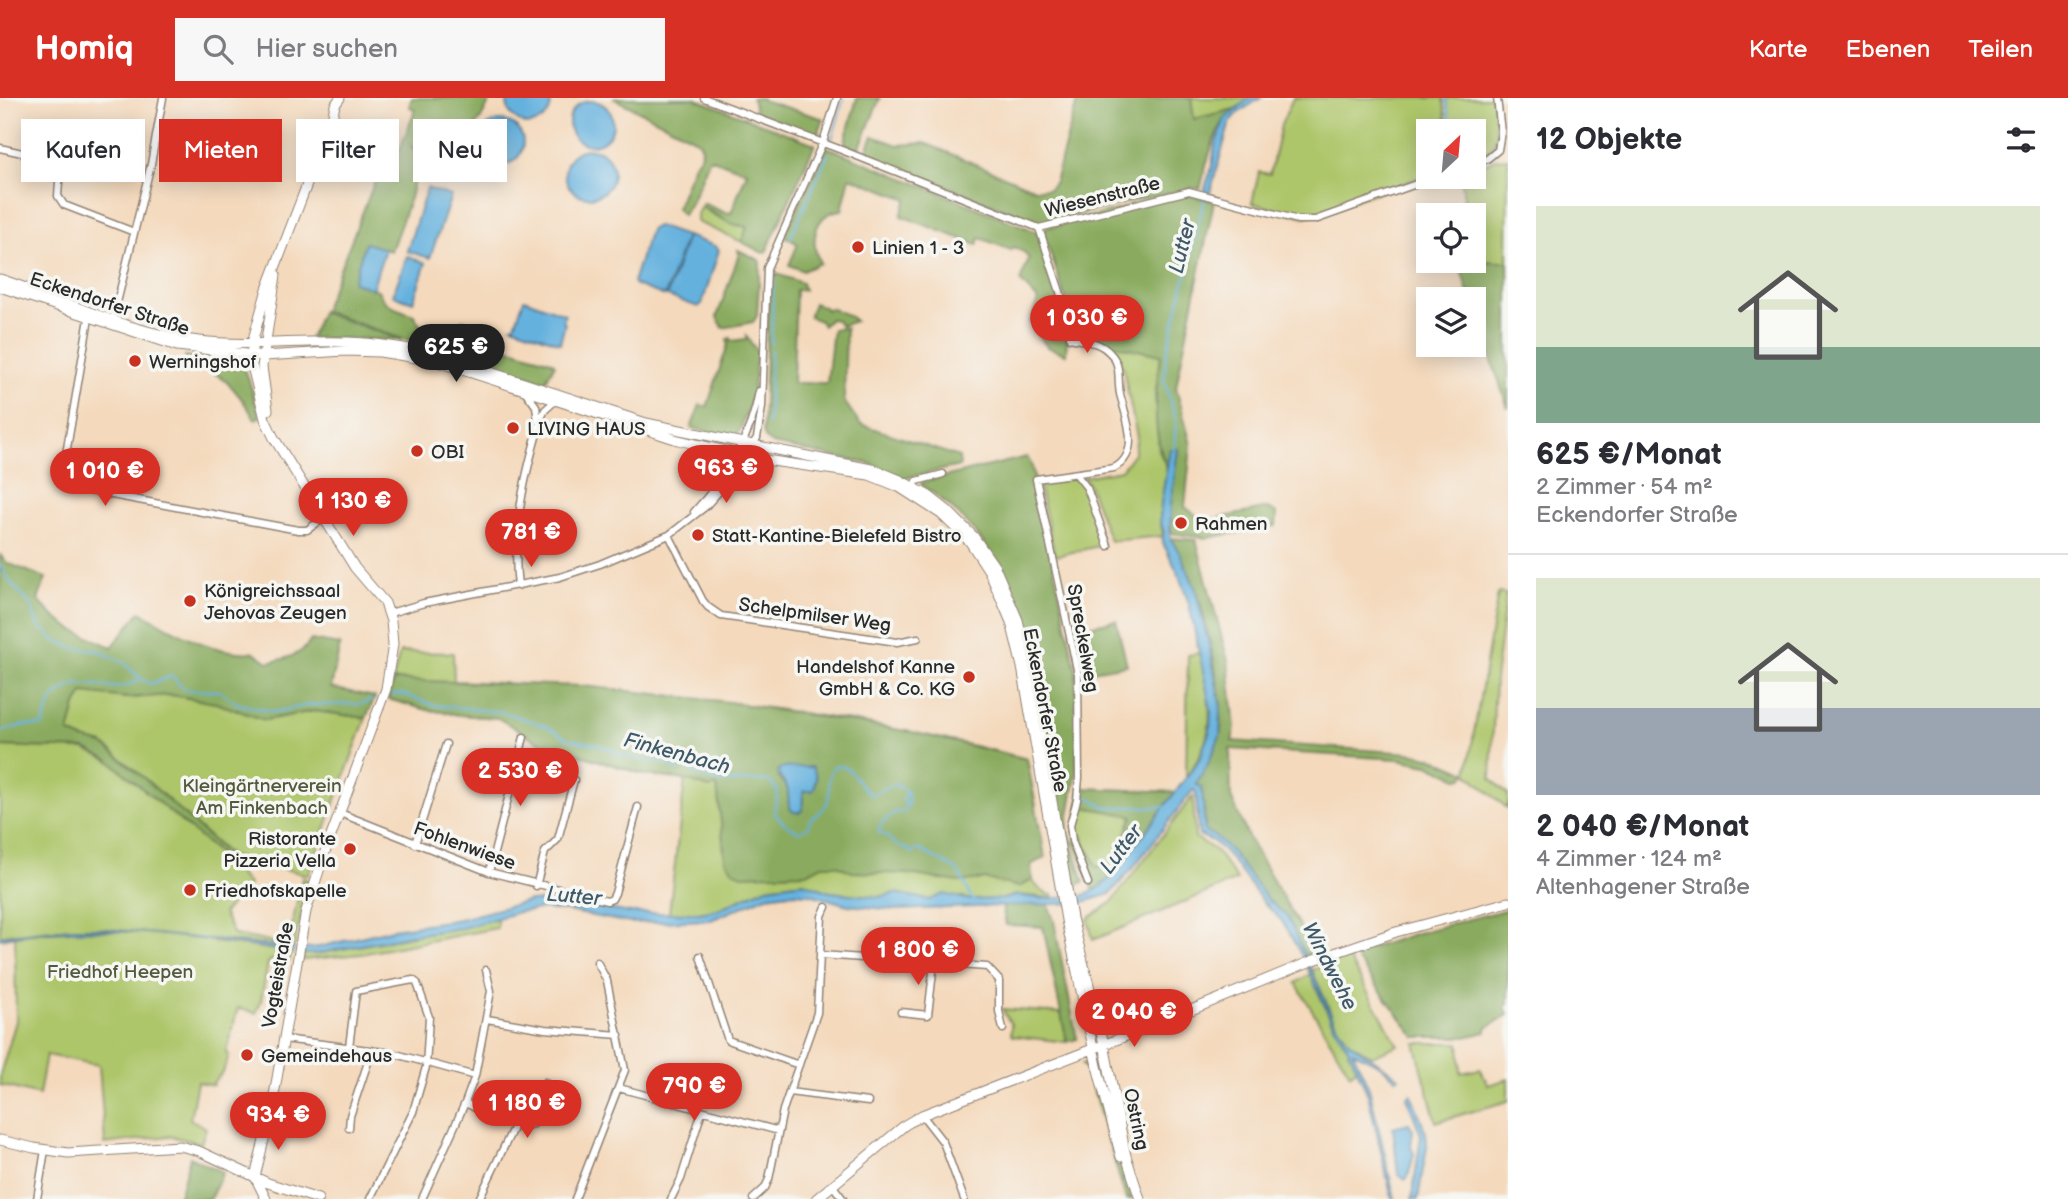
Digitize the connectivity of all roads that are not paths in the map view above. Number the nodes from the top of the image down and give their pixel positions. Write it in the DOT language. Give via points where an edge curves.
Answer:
graph roads {
  1 [pos="163,98"];
  2 [pos="341,98"];
  3 [pos="704,98"];
  4 [pos="837,98"];
  5 [pos="1497,98"];
  6 [pos="823,142"];
  7 [pos="0,148"];
  8 [pos="1486,159"];
  9 [pos="1416,184"];
  10 [pos="1039,228"];
  11 [pos="134,232"];
  12 [pos="277,266"];
  13 [pos="0,279"];
  14 [pos="0,286"];
  15 [pos="89,317"];
  16 [pos="113,319"];
  17 [pos="253,343"];
  18 [pos="264,343"];
  19 [pos="251,356"];
  20 [pos="264,356"];
  21 [pos="762,369"];
  22 [pos="525,391"];
  23 [pos="555,401"];
  24 [pos="538,428"];
  25 [pos="743,444"];
  26 [pos="280,446"];
  27 [pos="753,446"];
  28 [pos="741,455"];
  29 [pos="943,474"];
  30 [pos="1076,474"];
  31 [pos="914,487"];
  32 [pos="324,519"];
  33 [pos="669,535"];
  34 [pos="1108,546"];
  35 [pos="518,586"];
  36 [pos="390,613"];
  37 [pos="918,638"];
  38 [pos="524,737"];
  39 [pos="446,744"];
  40 [pos="574,780"];
  41 [pos="638,807"];
  42 [pos="340,813"];
  43 [pos="415,844"];
  44 [pos="489,872"];
  45 [pos="1088,883"];
  46 [pos="1063,885"];
  47 [pos="536,886"];
  48 [pos="1508,902"];
  49 [pos="826,907"];
  50 [pos="1069,919"];
  51 [pos="821,954"];
  52 [pos="700,956"];
  53 [pos="597,962"];
  54 [pos="934,963"];
  55 [pos="486,970"];
  56 [pos="1096,1010"];
  57 [pos="901,1012"];
  58 [pos="487,1019"];
  59 [pos="1152,1026"];
  60 [pos="1003,1029"];
  61 [pos="620,1035"];
  62 [pos="284,1039"];
  63 [pos="1104,1044"];
  64 [pos="349,1047"];
  65 [pos="1093,1048"];
  66 [pos="372,1050"];
  67 [pos="426,1061"];
  68 [pos="799,1065"];
  69 [pos="475,1076"];
  70 [pos="545,1082"];
  71 [pos="619,1088"];
  72 [pos="789,1092"];
  73 [pos="868,1102"];
  74 [pos="465,1103"];
  75 [pos="702,1111"];
  76 [pos="922,1115"];
  77 [pos="515,1124"];
  78 [pos="349,1128"];
  79 [pos="779,1130"];
  80 [pos="0,1140"];
  81 [pos="45,1150"];
  82 [pos="255,1177"];
  83 [pos="832,1186"];
  84 [pos="37,1199"];
  85 [pos="266,1199"];
  86 [pos="318,1199"];
  87 [pos="370,1199"];
  88 [pos="422,1199"];
  89 [pos="479,1199"];
  90 [pos="575,1199"];
  91 [pos="671,1199"];
  92 [pos="753,1199"];
  93 [pos="816,1199"];
  94 [pos="843,1199"];
  95 [pos="964,1199"];
  96 [pos="1137,1199"];
  1 -- 11 [label="street"];
  2 -- 12 [label="main road"];
  3 -- 6 [label="street, Wiesenstraße"];
  4 -- 6 [label="street"];
  5 -- 8 [label="street" via="1498,150"];
  6 -- 10 [label="street, Wiesenstraße"];
  6 -- 21 [label="street" via="767,268"];
  7 -- 11 [label="street" via="56,162 61,176 58,196 64,205"];
  9 -- 10 [label="street, Wiesenstraße" via="1315,219 1298,220 1193,191"];
  10 -- 30 [label="street" via="1071,325 1070,338 1101,345 1118,365 1130,437 1128,454 1119,466"];
  11 -- 16 [label="street"];
  12 -- 17 [label="main road"];
  12 -- 18 [label="main road"];
  13 -- 16 [label="main road, Eckendorfer Straße"];
  14 -- 15 [label="main road, Eckendorfer Straße"];
  15 -- 19 [label="main road, Eckendorfer Straße" via="167,344"];
  15 -- 32 [label="street" via="64,482 80,489 298,530 307,530"];
  16 -- 17 [label="main road, Eckendorfer Straße" via="181,338"];
  17 -- 18 [label="main road, Eckendorfer Straße"];
  17 -- 19 [label="main road"];
  18 -- 20 [label="main road"];
  18 -- 25 [label="main road, Eckendorfer Straße" via="346,342 411,349 646,423"];
  19 -- 20 [label="main road, Eckendorfer Straße"];
  19 -- 26 [label="main road" via="265,419"];
  20 -- 22 [label="main road, Eckendorfer Straße" via="345,351 409,355"];
  20 -- 26 [label="main road" via="265,396"];
  21 -- 25 [label="street" via="757,405"];
  21 -- 27 [label="street" via="762,407"];
  22 -- 23 [label="main road, Eckendorfer Straße"];
  22 -- 24 [label="street" via="536,407"];
  23 -- 24 [label="street" via="545,410"];
  23 -- 28 [label="main road, Eckendorfer Straße"];
  24 -- 35 [label="street" via="518,525"];
  25 -- 27 [label="main road, Eckendorfer Straße"];
  25 -- 28 [label="street"];
  26 -- 32 [label="main road"];
  27 -- 28 [label="street"];
  27 -- 31 [label="main road, Eckendorfer Straße" via="864,467"];
  28 -- 33 [label="street"];
  28 -- 46 [label="main road, Eckendorfer Straße" via="885,481 929,504 970,542 989,571 1011,622"];
  29 -- 31 [label="street" via="917,481"];
  30 -- 34 [label="street" via="1087,488"];
  30 -- 45 [label="street, Spreckelweg" via="1036,479 1078,674 1079,778 1070,825"];
  31 -- 46 [label="main road, Eckendorfer Straße" via="974,537 1008,593 1029,667"];
  32 -- 36 [label="main road"];
  33 -- 35 [label="street" via="600,564"];
  33 -- 37 [label="street, Schelpmilser Weg" via="703,601 721,616 897,642"];
  35 -- 36 [label="street"];
  36 -- 42 [label="main road, Vogteistraße" via="393,637 388,678"];
  38 -- 44 [label="street"];
  39 -- 43 [label="street"];
  40 -- 47 [label="street" via="558,839 545,852"];
  41 -- 47 [label="street, Fohlenwiese" via="612,898 607,901"];
  42 -- 43 [label="street, Fohlenwiese"];
  42 -- 62 [label="main road, Vogteistraße" via="304,920"];
  43 -- 44 [label="street, Fohlenwiese"];
  44 -- 47 [label="street, Fohlenwiese"];
  46 -- 50 [label="main road, Eckendorfer Straße"];
  48 -- 59 [label="main road" via="1314,960"];
  49 -- 51 [label="street"];
  50 -- 56 [label="main road, Eckendorfer Straße"];
  50 -- 65 [label="main road, Eckendorfer Straße"];
  51 -- 54 [label="street"];
  51 -- 68 [label="street" via="817,1013"];
  52 -- 68 [label="street" via="727,1040"];
  53 -- 61 [label="street" via="607,981"];
  54 -- 57 [label="street" via="928,1015"];
  54 -- 60 [label="street" via="984,966 992,971 999,980"];
  55 -- 58 [label="street" via="491,991"];
  56 -- 59 [label="main road" via="1115,1028"];
  56 -- 63 [label="main road, Eckendorfer Straße"];
  58 -- 61 [label="street"];
  58 -- 69 [label="street"];
  59 -- 63 [label="main road"];
  61 -- 71 [label="street" via="626,1065"];
  62 -- 64 [label="street"];
  62 -- 82 [label="main road, Vogteistraße"];
  63 -- 65 [label="main road"];
  63 -- 96 [label="main road, Ostring"];
  64 -- 66 [label="street"];
  64 -- 67 [label="street" via="356,991 412,980 428,1010"];
  65 -- 76 [label="main road"];
  65 -- 96 [label="main road, Ostring" via="1121,1158"];
  66 -- 67 [label="street"];
  66 -- 78 [label="street"];
  67 -- 69 [label="street"];
  67 -- 87 [label="street" via="413,1112"];
  68 -- 72 [label="street"];
  69 -- 74 [label="street"];
  70 -- 77 [label="street" via="539,1119 531,1126"];
  71 -- 75 [label="street"];
  71 -- 90 [label="street"];
  72 -- 73 [label="street"];
  72 -- 79 [label="street"];
  74 -- 77 [label="street"];
  74 -- 88 [label="street"];
  75 -- 79 [label="street"];
  75 -- 91 [label="street"];
  76 -- 83 [label="main road"];
  76 -- 95 [label="street" via="943,1142"];
  77 -- 89 [label="street"];
  79 -- 92 [label="street" via="769,1179"];
  80 -- 81 [label="main road"];
  81 -- 82 [label="main road" via="92,1153 180,1146"];
  81 -- 84 [label="street"];
  82 -- 85 [label="main road"];
  82 -- 86 [label="main road"];
  83 -- 93 [label="main road"];
  83 -- 94 [label="street"];
}
